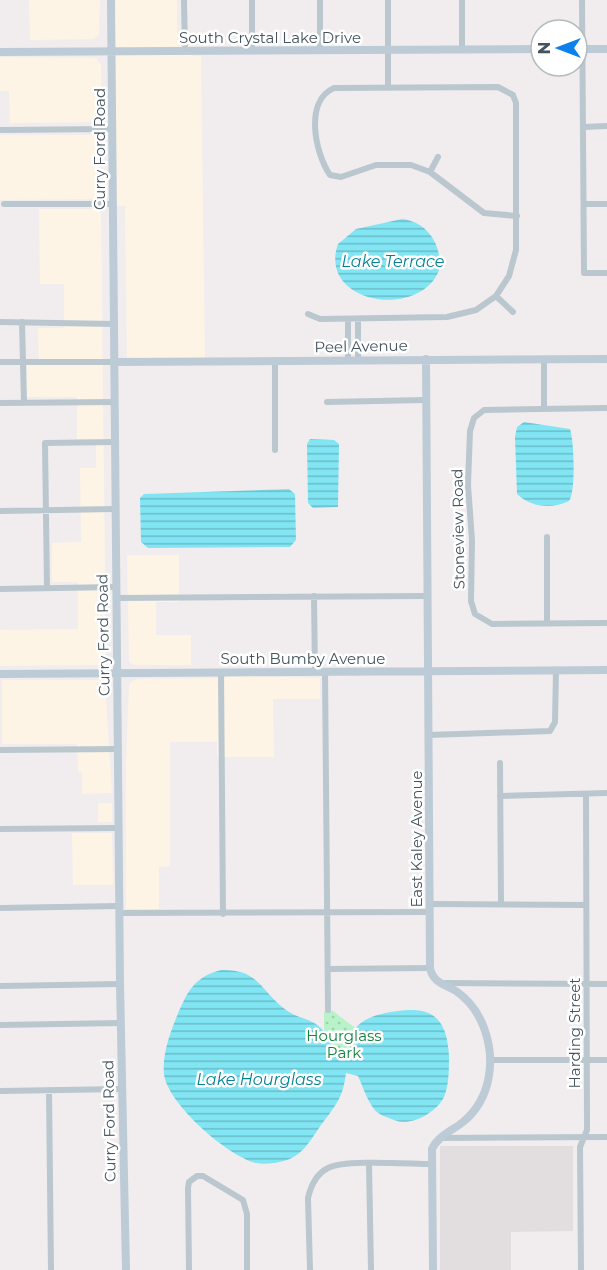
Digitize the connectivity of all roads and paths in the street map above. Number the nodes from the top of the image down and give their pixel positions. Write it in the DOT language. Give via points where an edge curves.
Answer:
graph roads {
  1 [pos="111,0"];
  2 [pos="184,0"];
  3 [pos="252,0"];
  4 [pos="320,0"];
  5 [pos="388,0"];
  6 [pos="462,0"];
  7 [pos="582,0"];
  8 [pos="581,18"];
  9 [pos="607,48"];
  10 [pos="388,49"];
  11 [pos="529,49"];
  12 [pos="589,49"];
  13 [pos="252,50"];
  14 [pos="320,50"];
  15 [pos="462,50"];
  16 [pos="112,51"];
  17 [pos="185,51"];
  18 [pos="0,52"];
  19 [pos="581,78"];
  20 [pos="388,87"];
  21 [pos="607,126"];
  22 [pos="583,127"];
  23 [pos="112,129"];
  24 [pos="0,130"];
  25 [pos="438,157"];
  26 [pos="430,172"];
  27 [pos="4,204"];
  28 [pos="113,204"];
  29 [pos="584,204"];
  30 [pos="607,204"];
  31 [pos="517,216"];
  32 [pos="607,273"];
  33 [pos="496,296"];
  34 [pos="513,312"];
  35 [pos="308,314"];
  36 [pos="348,319"];
  37 [pos="358,319"];
  38 [pos="0,322"];
  39 [pos="22,322"];
  40 [pos="114,324"];
  41 [pos="348,359"];
  42 [pos="358,359"];
  43 [pos="426,359"];
  44 [pos="544,359"];
  45 [pos="607,359"];
  46 [pos="275,361"];
  47 [pos="0,362"];
  48 [pos="22,362"];
  49 [pos="114,362"];
  50 [pos="426,400"];
  51 [pos="115,402"];
  52 [pos="327,402"];
  53 [pos="0,403"];
  54 [pos="24,403"];
  55 [pos="544,408"];
  56 [pos="607,408"];
  57 [pos="115,442"];
  58 [pos="275,450"];
  59 [pos="115,509"];
  60 [pos="46,510"];
  61 [pos="0,511"];
  62 [pos="546,537"];
  63 [pos="116,587"];
  64 [pos="47,588"];
  65 [pos="0,589"];
  66 [pos="314,596"];
  67 [pos="428,596"];
  68 [pos="117,598"];
  69 [pos="547,623"];
  70 [pos="607,623"];
  71 [pos="556,670"];
  72 [pos="607,670"];
  73 [pos="315,671"];
  74 [pos="325,671"];
  75 [pos="429,671"];
  76 [pos="117,672"];
  77 [pos="220,672"];
  78 [pos="0,674"];
  79 [pos="429,735"];
  80 [pos="118,749"];
  81 [pos="0,750"];
  82 [pos="500,763"];
  83 [pos="607,793"];
  84 [pos="586,795"];
  85 [pos="500,796"];
  86 [pos="118,828"];
  87 [pos="0,829"];
  88 [pos="501,903"];
  89 [pos="586,905"];
  90 [pos="0,908"];
  91 [pos="430,908"];
  92 [pos="119,909"];
  93 [pos="327,913"];
  94 [pos="223,914"];
  95 [pos="430,968"];
  96 [pos="328,969"];
  97 [pos="439,983"];
  98 [pos="120,984"];
  99 [pos="586,984"];
  100 [pos="607,984"];
  101 [pos="0,986"];
  102 [pos="328,1010"];
  103 [pos="121,1023"];
  104 [pos="0,1025"];
  105 [pos="586,1059"];
  106 [pos="491,1060"];
  107 [pos="607,1060"];
  108 [pos="122,1089"];
  109 [pos="49,1090"];
  110 [pos="0,1091"];
  111 [pos="584,1137"];
  112 [pos="607,1137"];
  113 [pos="440,1138"];
  114 [pos="369,1164"];
  115 [pos="432,1164"];
  116 [pos="51,1270"];
  117 [pos="126,1270"];
  118 [pos="189,1270"];
  119 [pos="247,1270"];
  120 [pos="310,1270"];
  121 [pos="371,1270"];
  122 [pos="433,1270"];
  123 [pos="581,1270"];
  1 -- 16 [label="street, Curry Ford Road"];
  2 -- 17 [label="street"];
  3 -- 13 [label="street"];
  4 -- 14 [label="street"];
  5 -- 10 [label="street"];
  6 -- 15 [label="street"];
  7 -- 8 [label="street"];
  9 -- 12 [label="street"];
  10 -- 14 [label="street, South Crystal Lake Drive"];
  10 -- 15 [label="street, South Crystal Lake Drive"];
  10 -- 20 [label="street"];
  11 -- 15 [label="street, South Crystal Lake Drive"];
  13 -- 14 [label="street, South Crystal Lake Drive"];
  13 -- 17 [label="street, South Crystal Lake Drive"];
  16 -- 17 [label="street, South Crystal Lake Drive"];
  16 -- 18 [label="street, South Crystal Lake Drive"];
  16 -- 23 [label="street, Curry Ford Road"];
  19 -- 22 [label="street"];
  20 -- 26 [label="street" via="334,88 322,96 318,104 317,141 325,167 335,177 393,163"];
  20 -- 31 [label="street" via="498,87 513,95"];
  21 -- 22 [label="street"];
  22 -- 29 [label="street"];
  23 -- 24 [label="street"];
  23 -- 28 [label="street, Curry Ford Road"];
  25 -- 26 [label="street"];
  26 -- 31 [label="street" via="483,213"];
  27 -- 28 [label="street"];
  28 -- 40 [label="street, Curry Ford Road"];
  29 -- 30 [label="street"];
  29 -- 32 [label="street" via="584,273"];
  31 -- 33 [label="street" via="514,263"];
  33 -- 34 [label="street"];
  33 -- 37 [label="street" via="476,310 447,317"];
  35 -- 36 [label="street" via="320,319"];
  36 -- 37 [label="street"];
  36 -- 41 [label="street"];
  37 -- 42 [label="street"];
  38 -- 39 [label="street"];
  39 -- 40 [label="street"];
  39 -- 48 [label="street"];
  40 -- 49 [label="street, Curry Ford Road"];
  41 -- 42 [label="street, Peel Avenue"];
  41 -- 46 [label="street, Peel Avenue"];
  42 -- 43 [label="street, Peel Avenue"];
  43 -- 44 [label="street, Peel Avenue"];
  43 -- 50 [label="street, East Kaley Avenue"];
  44 -- 45 [label="street, Peel Avenue"];
  44 -- 55 [label="street"];
  46 -- 49 [label="street, Peel Avenue"];
  46 -- 58 [label="street"];
  47 -- 48 [label="street"];
  48 -- 49 [label="street"];
  48 -- 54 [label="street"];
  49 -- 51 [label="street, Curry Ford Road"];
  50 -- 52 [label="street"];
  50 -- 67 [label="street, East Kaley Avenue"];
  51 -- 54 [label="street"];
  51 -- 57 [label="street, Curry Ford Road"];
  53 -- 54 [label="street"];
  55 -- 56 [label="street, Stoneview Road"];
  55 -- 69 [label="street, Stoneview Road" via="490,408 478,414 470,431 468,485 471,600 475,614 492,624"];
  57 -- 59 [label="street, Curry Ford Road"];
  57 -- 60 [label="street" via="45,443"];
  59 -- 60 [label="street"];
  59 -- 63 [label="street, Curry Ford Road"];
  60 -- 61 [label="street"];
  60 -- 64 [label="street"];
  62 -- 69 [label="street"];
  63 -- 64 [label="street"];
  63 -- 68 [label="street, Curry Ford Road"];
  64 -- 65 [label="street"];
  66 -- 67 [label="street"];
  66 -- 68 [label="street"];
  66 -- 73 [label="street"];
  67 -- 75 [label="street, East Kaley Avenue"];
  68 -- 76 [label="street, Curry Ford Road"];
  69 -- 70 [label="street, Stoneview Road"];
  71 -- 72 [label="street, South Bumby Avenue"];
  71 -- 75 [label="street, South Bumby Avenue"];
  71 -- 79 [label="street" via="555,723 550,731"];
  73 -- 74 [label="street, South Bumby Avenue"];
  73 -- 77 [label="street, South Bumby Avenue"];
  74 -- 75 [label="street, South Bumby Avenue"];
  74 -- 93 [label="street"];
  75 -- 79 [label="street, East Kaley Avenue"];
  76 -- 77 [label="street, South Bumby Avenue"];
  76 -- 78 [label="street, South Bumby Avenue"];
  76 -- 80 [label="street, Curry Ford Road"];
  77 -- 94 [label="street"];
  79 -- 91 [label="street, East Kaley Avenue"];
  80 -- 81 [label="street"];
  80 -- 86 [label="street, Curry Ford Road"];
  82 -- 85 [label="street"];
  83 -- 84 [label="street"];
  84 -- 85 [label="street"];
  84 -- 89 [label="street, Harding Street"];
  85 -- 88 [label="street"];
  86 -- 87 [label="street"];
  86 -- 92 [label="street, Curry Ford Road"];
  88 -- 89 [label="street"];
  88 -- 91 [label="street"];
  89 -- 99 [label="street, Harding Street"];
  90 -- 92 [label="street"];
  91 -- 93 [label="street"];
  91 -- 95 [label="street, East Kaley Avenue"];
  92 -- 94 [label="street"];
  92 -- 98 [label="street, Curry Ford Road"];
  93 -- 94 [label="street"];
  93 -- 96 [label="street"];
  95 -- 96 [label="street"];
  95 -- 97 [label="street"];
  96 -- 102 [label="street"];
  97 -- 99 [label="street"];
  97 -- 106 [label="street" via="457,992 477,1014"];
  98 -- 101 [label="street"];
  98 -- 103 [label="street, Curry Ford Road"];
  99 -- 100 [label="street"];
  99 -- 105 [label="street, Harding Street"];
  103 -- 104 [label="street"];
  103 -- 108 [label="street, Curry Ford Road"];
  105 -- 106 [label="street"];
  105 -- 107 [label="street"];
  105 -- 111 [label="street, Harding Street"];
  106 -- 113 [label="street" via="485,1090 476,1108"];
  108 -- 109 [label="street"];
  108 -- 117 [label="street, Curry Ford Road"];
  109 -- 110 [label="street"];
  109 -- 116 [label="street"];
  111 -- 112 [label="street"];
  111 -- 113 [label="street"];
  111 -- 123 [label="street, Harding Street" via="580,1147"];
  113 -- 115 [label="street" via="432,1149"];
  114 -- 115 [label="street"];
  114 -- 120 [label="street" via="336,1165 314,1180 308,1198"];
  114 -- 121 [label="street"];
  115 -- 122 [label="street"];
  118 -- 119 [label="street" via="188,1188 197,1176 243,1200 247,1214"];
}
